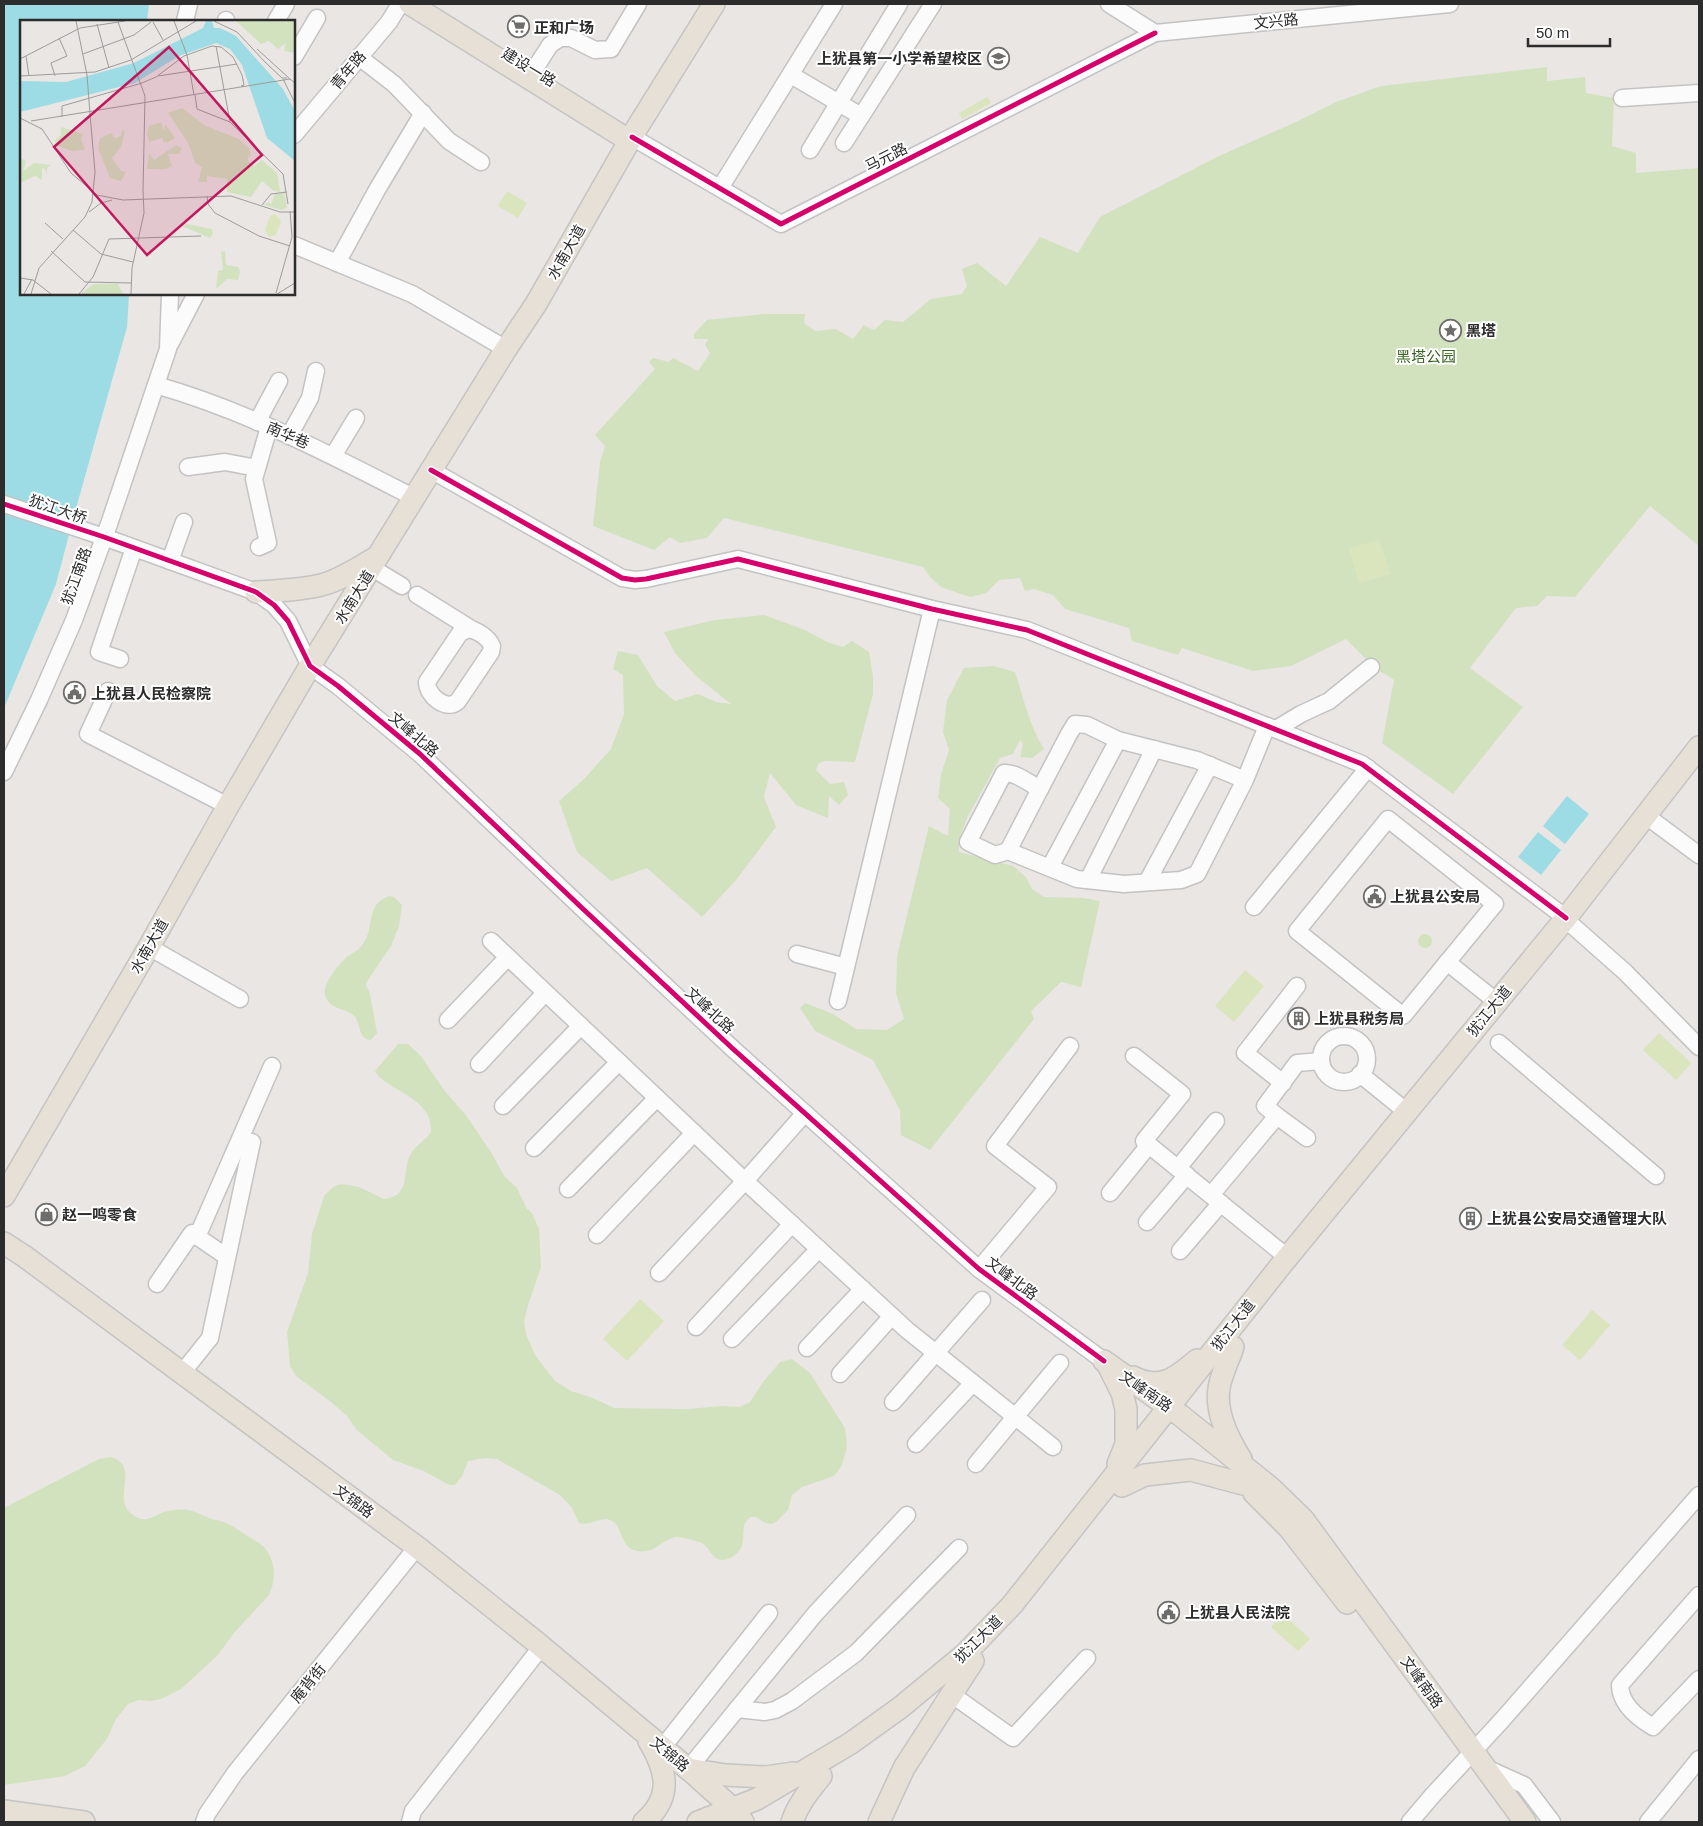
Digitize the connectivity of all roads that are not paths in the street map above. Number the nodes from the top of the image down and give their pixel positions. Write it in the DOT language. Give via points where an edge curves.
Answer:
graph roads {
  1 [pos="189,4"];
  2 [pos="286,4"];
  3 [pos="400,4"];
  4 [pos="410,4"];
  5 [pos="424,4"];
  6 [pos="638,4"];
  7 [pos="714,4"];
  8 [pos="834,4"];
  9 [pos="933,4"];
  10 [pos="1109,4"];
  11 [pos="1450,4"];
  12 [pos="895,5"];
  13 [pos="317,18"];
  14 [pos="185,20"];
  15 [pos="277,20"];
  16 [pos="1155,33"];
  17 [pos="295,55"];
  18 [pos="359,58"];
  19 [pos="534,70"];
  20 [pos="791,75"];
  21 [pos="1699,93"];
  22 [pos="1622,98"];
  23 [pos="839,103"];
  24 [pos="423,113"];
  25 [pos="861,116"];
  26 [pos="297,126"];
  27 [pos="632,136"];
  28 [pos="844,143"];
  29 [pos="810,150"];
  30 [pos="481,162"];
  31 [pos="720,188"];
  32 [pos="295,245"];
  33 [pos="337,263"];
  34 [pos="170,295"];
  35 [pos="195,295"];
  36 [pos="168,349"];
  37 [pos="506,349"];
  38 [pos="316,371"];
  39 [pos="279,381"];
  40 [pos="156,385"];
  41 [pos="356,418"];
  42 [pos="263,424"];
  43 [pos="288,436"];
  44 [pos="333,456"];
  45 [pos="188,467"];
  46 [pos="257,468"];
  47 [pos="431,470"];
  48 [pos="414,498"];
  49 [pos="4,504"];
  50 [pos="184,522"];
  51 [pos="104,537"];
  52 [pos="259,547"];
  53 [pos="134,548"];
  54 [pos="170,561"];
  55 [pos="375,562"];
  56 [pos="402,586"];
  57 [pos="256,592"];
  58 [pos="417,595"];
  59 [pos="932,609"];
  60 [pos="473,630"];
  61 [pos="120,659"];
  62 [pos="310,666"];
  63 [pos="1371,667"];
  64 [pos="108,691"];
  65 [pos="1271,727"];
  66 [pos="1118,740"];
  67 [pos="1699,747"];
  68 [pos="1154,749"];
  69 [pos="1210,765"];
  70 [pos="1699,765"];
  71 [pos="1368,768"];
  72 [pos="4,772"];
  73 [pos="1245,780"];
  74 [pos="1040,790"];
  75 [pos="228,806"];
  76 [pos="1649,818"];
  77 [pos="1008,852"];
  78 [pos="1699,854"];
  79 [pos="1050,868"];
  80 [pos="1088,880"];
  81 [pos="1147,882"];
  82 [pos="1254,907"];
  83 [pos="1570,922"];
  84 [pos="491,941"];
  85 [pos="149,947"];
  86 [pos="797,954"];
  87 [pos="508,957"];
  88 [pos="1447,962"];
  89 [pos="846,966"];
  90 [pos="1297,986"];
  91 [pos="545,993"];
  92 [pos="240,999"];
  93 [pos="838,1001"];
  94 [pos="1498,1002"];
  95 [pos="448,1020"];
  96 [pos="581,1026"];
  97 [pos="1498,1043"];
  98 [pos="1070,1046"];
  99 [pos="1699,1047"];
  100 [pos="1134,1056"];
  101 [pos="1321,1061"];
  102 [pos="619,1062"];
  103 [pos="479,1064"];
  104 [pos="272,1066"];
  105 [pos="1360,1074"];
  106 [pos="1282,1082"];
  107 [pos="657,1098"];
  108 [pos="503,1106"];
  109 [pos="1406,1112"];
  110 [pos="805,1113"];
  111 [pos="1277,1116"];
  112 [pos="1216,1121"];
  113 [pos="694,1133"];
  114 [pos="1307,1138"];
  115 [pos="252,1142"];
  116 [pos="1149,1145"];
  117 [pos="534,1148"];
  118 [pos="1182,1171"];
  119 [pos="1656,1176"];
  120 [pos="745,1181"];
  121 [pos="568,1189"];
  122 [pos="1110,1192"];
  123 [pos="4,1196"];
  124 [pos="1216,1199"];
  125 [pos="1147,1222"];
  126 [pos="792,1224"];
  127 [pos="597,1235"];
  128 [pos="197,1237"];
  129 [pos="4,1243"];
  130 [pos="819,1249"];
  131 [pos="1180,1250"];
  132 [pos="227,1257"];
  133 [pos="1287,1257"];
  134 [pos="979,1269"];
  135 [pos="658,1273"];
  136 [pos="157,1284"];
  137 [pos="863,1289"];
  138 [pos="982,1300"];
  139 [pos="892,1316"];
  140 [pos="696,1327"];
  141 [pos="732,1339"];
  142 [pos="1229,1341"];
  143 [pos="807,1348"];
  144 [pos="937,1354"];
  145 [pos="1060,1362"];
  146 [pos="1107,1363"];
  147 [pos="182,1373"];
  148 [pos="840,1374"];
  149 [pos="973,1383"];
  150 [pos="893,1402"];
  151 [pos="1171,1415"];
  152 [pos="1016,1417"];
  153 [pos="916,1444"];
  154 [pos="1053,1447"];
  155 [pos="976,1464"];
  156 [pos="1244,1476"];
  157 [pos="1118,1481"];
  158 [pos="1699,1495"];
  159 [pos="907,1515"];
  160 [pos="417,1547"];
  161 [pos="959,1548"];
  162 [pos="1699,1595"];
  163 [pos="769,1613"];
  164 [pos="542,1646"];
  165 [pos="1087,1658"];
  166 [pos="973,1660"];
  167 [pos="1699,1680"];
  168 [pos="951,1694"];
  169 [pos="737,1709"];
  170 [pos="642,1731"];
  171 [pos="662,1748"];
  172 [pos="1699,1759"];
  173 [pos="1473,1760"];
  174 [pos="690,1771"];
  175 [pos="812,1774"];
  176 [pos="4,1811"];
  177 [pos="732,1818"];
  178 [pos="84,1822"];
  179 [pos="204,1822"];
  180 [pos="410,1822"];
  181 [pos="644,1822"];
  182 [pos="698,1822"];
  183 [pos="792,1822"];
  184 [pos="879,1822"];
  185 [pos="1410,1822"];
  186 [pos="1508,1822"];
  187 [pos="1526,1822"];
  188 [pos="1552,1822"];
  189 [pos="1648,1822"];
  1 -- 14 [label="street"];
  2 -- 15 [label="street"];
  3 -- 18 [label="street, 青年路"];
  4 -- 27 [label="main road"];
  5 -- 19 [label="main road, 建设一路"];
  6 -- 19 [label="street" via="611,49 595,50 571,38 560,38 550,45"];
  7 -- 27 [label="main road, 水南大道"];
  8 -- 20 [label="street"];
  9 -- 25 [label="street"];
  10 -- 16 [label="street"];
  11 -- 16 [label="street, 文兴路"];
  12 -- 23 [label="street"];
  13 -- 17 [label="street"];
  16 -- 31 [label="street, 马元路" via="781,224"];
  18 -- 24 [label="street" via="394,84"];
  18 -- 26 [label="street, 青年路"];
  19 -- 27 [label="main road, 建设一路"];
  20 -- 23 [label="street"];
  20 -- 31 [label="street"];
  21 -- 22 [label="street"];
  23 -- 25 [label="street"];
  23 -- 29 [label="street"];
  24 -- 30 [label="street" via="450,141"];
  24 -- 33 [label="street"];
  25 -- 28 [label="street"];
  27 -- 31 [label="street, 马元路"];
  27 -- 37 [label="main road, 水南大道" via="536,304"];
  32 -- 33 [label="street"];
  33 -- 37 [label="street" via="412,294"];
  34 -- 36 [label="street, 犹江南路"];
  35 -- 36 [label="street"];
  36 -- 40 [label="street, 犹江南路"];
  37 -- 47 [label="main road, 水南大道"];
  38 -- 43 [label="street" via="310,398"];
  39 -- 42 [label="street"];
  40 -- 42 [label="street, 南华巷"];
  40 -- 51 [label="street, 犹江南路"];
  41 -- 44 [label="street"];
  42 -- 43 [label="street, 南华巷"];
  42 -- 46 [label="street"];
  43 -- 44 [label="street, 南华巷"];
  44 -- 48 [label="street, 南华巷"];
  45 -- 46 [label="street" via="225,462"];
  46 -- 52 [label="street" via="254,479 268,543"];
  47 -- 48 [label="main road, 水南大道"];
  47 -- 59 [label="street" via="622,578 646,579 738,560"];
  48 -- 55 [label="main road, 水南大道"];
  49 -- 51 [label="street, 犹江大桥"];
  50 -- 54 [label="street"];
  51 -- 53 [label="street, 犹江大桥"];
  51 -- 72 [label="street, 犹江南路" via="74,620"];
  53 -- 54 [label="street, 犹江大桥"];
  53 -- 61 [label="street" via="99,652"];
  54 -- 57 [label="street, 犹江大桥"];
  55 -- 56 [label="street"];
  55 -- 57 [label="main road" via="322,585"];
  55 -- 62 [label="main road, 水南大道"];
  57 -- 62 [label="street, 犹江大桥" via="288,622"];
  58 -- 60 [label="street"];
  59 -- 65 [label="street" via="1027,630"];
  59 -- 89 [label="street"];
  60 -- 60 [label="street" via="490,642 491,652 458,701 452,706 447,705 430,694 428,682 460,633"];
  62 -- 75 [label="main road, 水南大道"];
  62 -- 110 [label="street, 文峰北路" via="420,754"];
  63 -- 65 [label="street" via="1329,701"];
  64 -- 75 [label="street" via="88,734"];
  65 -- 71 [label="street"];
  65 -- 73 [label="street"];
  66 -- 68 [label="street"];
  66 -- 74 [label="street" via="1087,725 1076,724"];
  66 -- 79 [label="street"];
  67 -- 76 [label="main road, 犹江大道"];
  68 -- 69 [label="street"];
  68 -- 80 [label="street"];
  69 -- 73 [label="street"];
  69 -- 81 [label="street"];
  70 -- 76 [label="main road, 犹江大道"];
  71 -- 82 [label="street"];
  71 -- 83 [label="street"];
  73 -- 81 [label="street" via="1197,874 1181,880"];
  74 -- 77 [label="street"];
  74 -- 77 [label="street" via="1015,775 1004,774 968,842 995,855"];
  75 -- 85 [label="main road, 水南大道"];
  76 -- 78 [label="street"];
  76 -- 83 [label="main road, 犹江大道"];
  77 -- 79 [label="street"];
  79 -- 80 [label="street"];
  80 -- 81 [label="street" via="1124,884"];
  83 -- 94 [label="main road, 犹江大道"];
  83 -- 99 [label="street"];
  83 -- 142 [label="main road, 犹江大道"];
  84 -- 87 [label="street"];
  85 -- 92 [label="street"];
  85 -- 123 [label="main road, 水南大道"];
  86 -- 89 [label="street"];
  87 -- 91 [label="street"];
  87 -- 95 [label="street"];
  88 -- 88 [label="street" via="1403,1016 1297,932 1388,819 1495,904"];
  88 -- 94 [label="street"];
  89 -- 93 [label="street"];
  90 -- 106 [label="street" via="1245,1052"];
  91 -- 96 [label="street"];
  91 -- 103 [label="street"];
  94 -- 109 [label="main road, 犹江大道"];
  96 -- 102 [label="street"];
  96 -- 108 [label="street"];
  97 -- 119 [label="street"];
  98 -- 134 [label="street" via="996,1146 1048,1186"];
  100 -- 116 [label="street" via="1182,1094 1144,1142"];
  101 -- 105 [label="street" via="1325,1072 1334,1080 1346,1082"];
  101 -- 105 [label="street" via="1323,1050 1330,1041 1344,1036 1353,1038 1365,1052 1366,1066"];
  101 -- 106 [label="street" via="1297,1063"];
  102 -- 107 [label="street"];
  102 -- 117 [label="street"];
  104 -- 128 [label="street"];
  105 -- 109 [label="street"];
  106 -- 111 [label="street" via="1265,1106"];
  107 -- 113 [label="street"];
  107 -- 121 [label="street"];
  109 -- 133 [label="main road, 犹江大道"];
  110 -- 120 [label="street"];
  110 -- 134 [label="street, 文峰北路"];
  111 -- 114 [label="street"];
  111 -- 124 [label="street"];
  112 -- 118 [label="street"];
  113 -- 120 [label="street"];
  113 -- 127 [label="street"];
  115 -- 132 [label="street"];
  116 -- 118 [label="street"];
  116 -- 122 [label="street"];
  118 -- 124 [label="street"];
  118 -- 125 [label="street"];
  120 -- 126 [label="street"];
  120 -- 135 [label="street"];
  124 -- 131 [label="street"];
  124 -- 133 [label="street"];
  126 -- 130 [label="street"];
  126 -- 140 [label="street"];
  128 -- 132 [label="street"];
  128 -- 136 [label="street" via="192,1233"];
  129 -- 147 [label="main road, 文锦路"];
  130 -- 137 [label="street"];
  130 -- 141 [label="street"];
  132 -- 147 [label="street" via="210,1338"];
  133 -- 142 [label="main road, 犹江大道"];
  134 -- 146 [label="street, 文峰北路"];
  137 -- 139 [label="street"];
  137 -- 143 [label="street"];
  138 -- 144 [label="street"];
  139 -- 144 [label="street"];
  139 -- 148 [label="street"];
  142 -- 146 [label="main road" via="1160,1384 1145,1383"];
  142 -- 151 [label="main road, 犹江大道"];
  142 -- 156 [label="main road" via="1219,1388 1219,1408"];
  144 -- 149 [label="street"];
  144 -- 150 [label="street"];
  145 -- 152 [label="street"];
  146 -- 151 [label="main road, 文峰南路"];
  146 -- 157 [label="main road" via="1126,1409 1126,1444"];
  147 -- 160 [label="main road, 文锦路"];
  149 -- 152 [label="street"];
  149 -- 153 [label="street"];
  151 -- 156 [label="main road, 文峰南路"];
  151 -- 157 [label="main road, 犹江大道"];
  152 -- 154 [label="street"];
  152 -- 155 [label="street"];
  156 -- 157 [label="main road" via="1190,1470"];
  156 -- 173 [label="main road, 文峰南路" via="1316,1561"];
  157 -- 166 [label="main road, 犹江大道" via="1020,1612"];
  157 -- 175 [label="main road, 犹江大道" via="1012,1605 965,1654 902,1707"];
  158 -- 173 [label="street"];
  159 -- 169 [label="street" via="815,1614"];
  160 -- 164 [label="main road, 文锦路"];
  160 -- 179 [label="street, 庵背街" via="235,1773"];
  161 -- 169 [label="street" via="856,1653 792,1701 765,1712"];
  162 -- 167 [label="street" via="1620,1685 1620,1694 1637,1717 1653,1728"];
  163 -- 171 [label="street"];
  164 -- 170 [label="main road, 文锦路"];
  164 -- 180 [label="street" via="413,1812"];
  165 -- 168 [label="street" via="1013,1738"];
  166 -- 168 [label="main road"];
  166 -- 175 [label="main road, 犹江大道" via="910,1718 858,1755"];
  168 -- 184 [label="main road" via="904,1768"];
  169 -- 174 [label="street"];
  170 -- 171 [label="main road, 文锦路"];
  170 -- 181 [label="main road" via="659,1758 664,1776 662,1797 653,1814"];
  171 -- 174 [label="main road, 文锦路"];
  172 -- 189 [label="street"];
  173 -- 185 [label="street" via="1432,1796"];
  173 -- 186 [label="main road, 文峰南路"];
  173 -- 187 [label="main road, 文峰南路"];
  173 -- 188 [label="street" via="1524,1786"];
  174 -- 175 [label="main road" via="766,1777"];
  174 -- 177 [label="main road, 文锦路"];
  175 -- 177 [label="main road, 犹江大道" via="757,1799"];
  175 -- 183 [label="main road"];
  176 -- 178 [label="main road"];
  177 -- 182 [label="main road, 犹江大道"];
}
